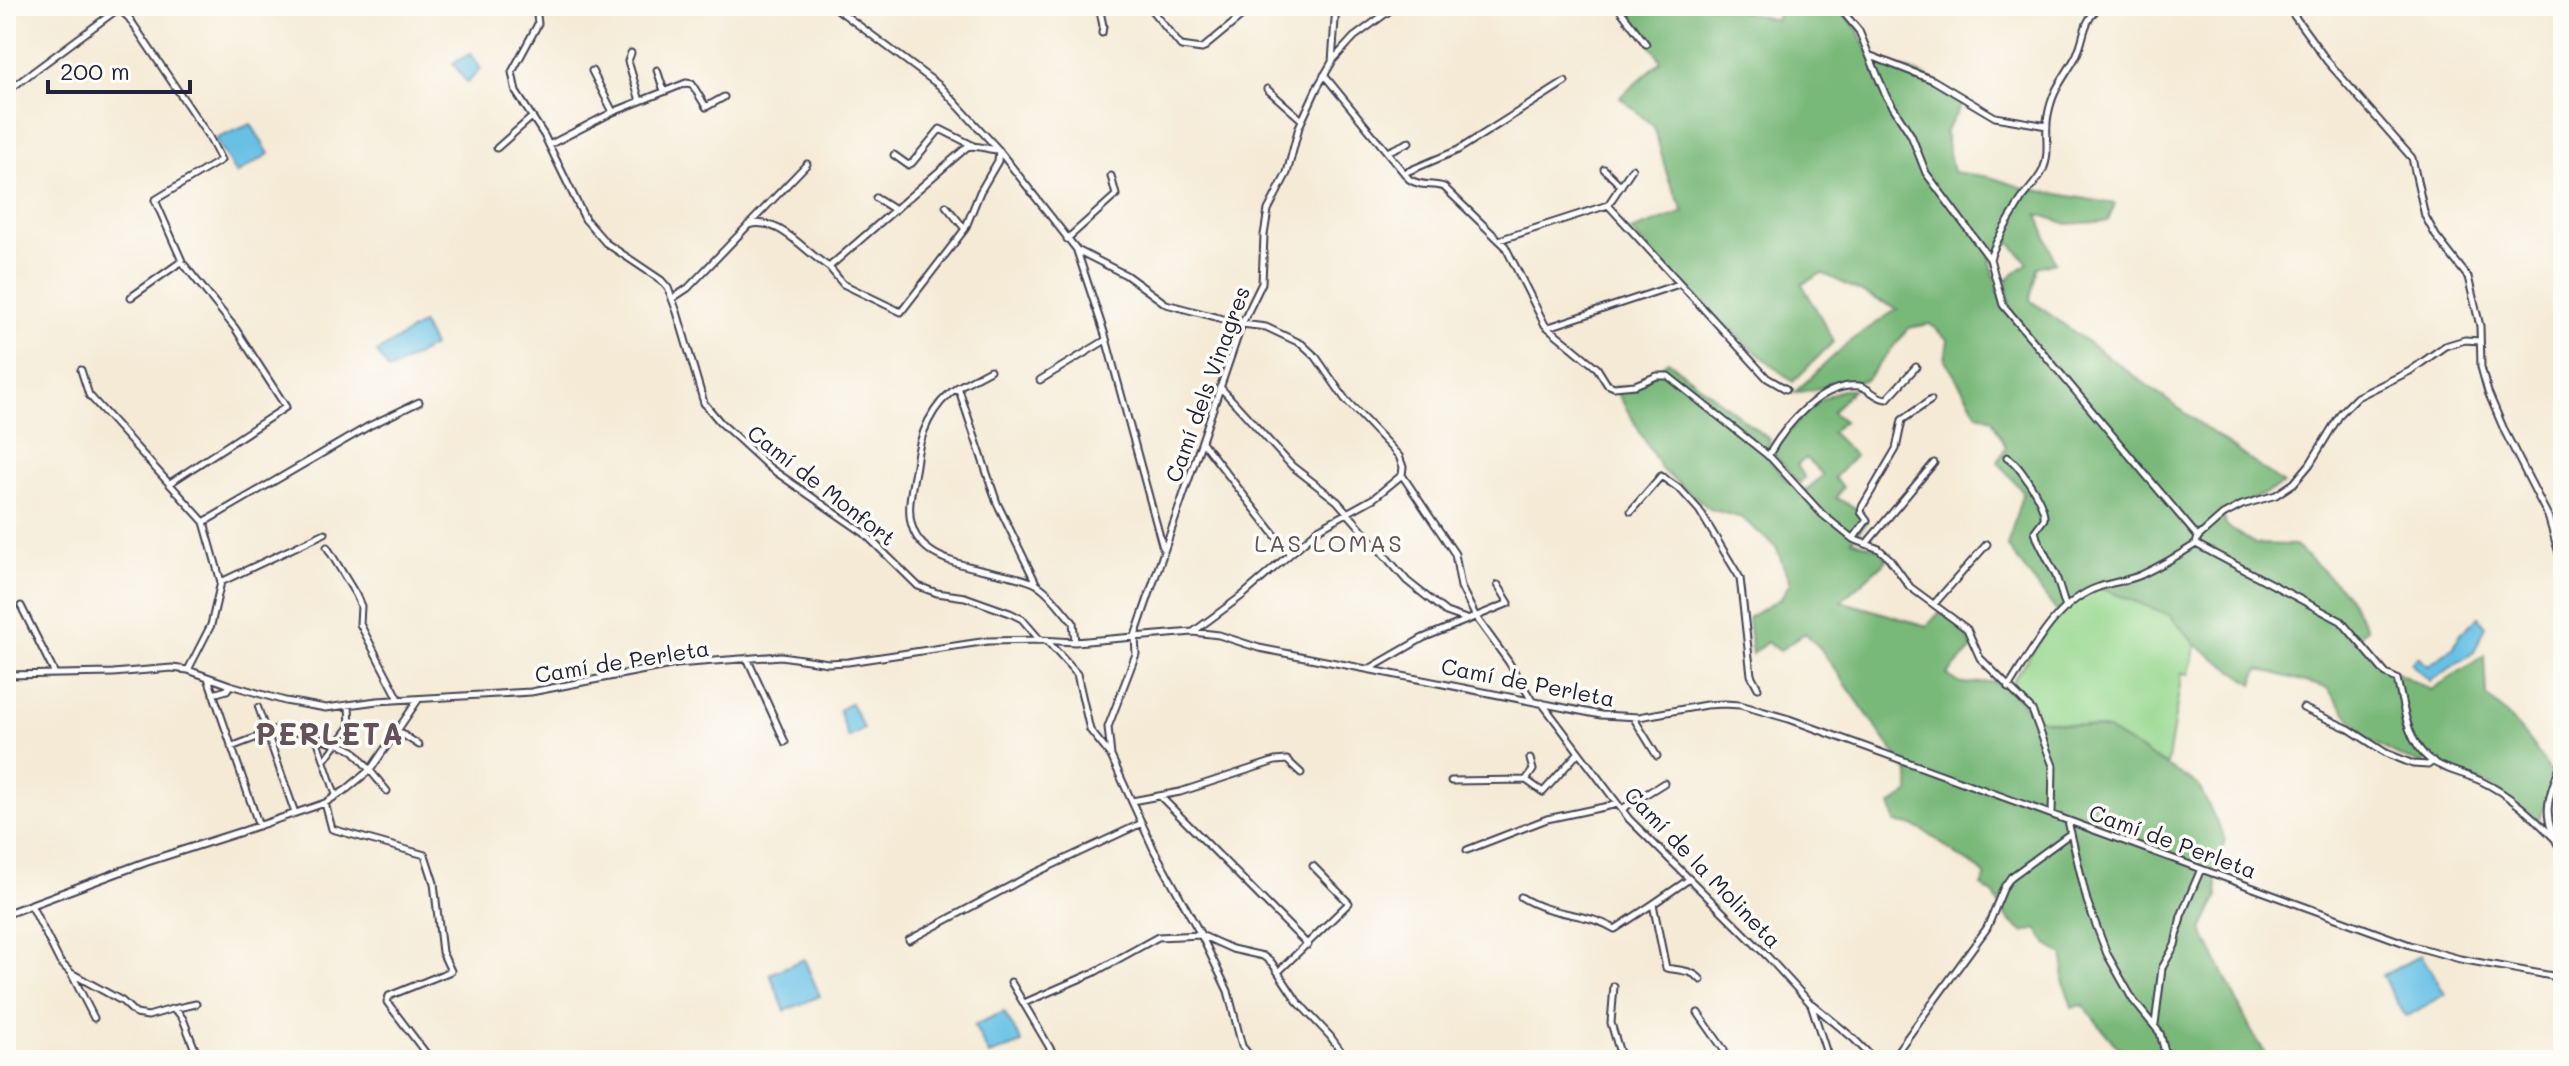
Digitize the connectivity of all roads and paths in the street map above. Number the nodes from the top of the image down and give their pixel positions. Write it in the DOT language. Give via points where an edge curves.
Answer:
graph roads {
  1 [pos="536,6"];
  2 [pos="833,6"];
  3 [pos="1099,6"];
  4 [pos="1148,6"];
  5 [pos="1334,6"];
  6 [pos="1396,6"];
  7 [pos="1617,6"];
  8 [pos="1838,6"];
  9 [pos="2100,6"];
  10 [pos="2287,6"];
  11 [pos="120,7"];
  12 [pos="1251,7"];
  13 [pos="1102,33"];
  14 [pos="1646,44"];
  15 [pos="631,53"];
  16 [pos="1870,55"];
  17 [pos="1332,62"];
  18 [pos="657,70"];
  19 [pos="592,71"];
  20 [pos="1324,75"];
  21 [pos="1565,82"];
  22 [pos="1267,89"];
  23 [pos="664,91"];
  24 [pos="6,92"];
  25 [pos="724,97"];
  26 [pos="640,101"];
  27 [pos="613,112"];
  28 [pos="532,117"];
  29 [pos="1302,120"];
  30 [pos="2047,126"];
  31 [pos="1409,142"];
  32 [pos="549,145"];
  33 [pos="973,145"];
  34 [pos="497,148"];
  35 [pos="999,150"];
  36 [pos="1387,152"];
  37 [pos="894,155"];
  38 [pos="807,164"];
  39 [pos="1604,169"];
  40 [pos="1632,169"];
  41 [pos="1404,173"];
  42 [pos="1111,176"];
  43 [pos="1621,186"];
  44 [pos="876,198"];
  45 [pos="1608,205"];
  46 [pos="946,206"];
  47 [pos="896,211"];
  48 [pos="748,225"];
  49 [pos="965,229"];
  50 [pos="1067,239"];
  51 [pos="1499,240"];
  52 [pos="1077,250"];
  53 [pos="1990,259"];
  54 [pos="182,261"];
  55 [pos="829,267"];
  56 [pos="1679,284"];
  57 [pos="131,297"];
  58 [pos="673,298"];
  59 [pos="1242,324"];
  60 [pos="1549,327"];
  61 [pos="1106,340"];
  62 [pos="2480,341"];
  63 [pos="1916,367"];
  64 [pos="81,370"];
  65 [pos="990,370"];
  66 [pos="1040,380"];
  67 [pos="958,387"];
  68 [pos="1220,387"];
  69 [pos="1786,389"];
  70 [pos="1931,400"];
  71 [pos="419,402"];
  72 [pos="1202,442"];
  73 [pos="1768,456"];
  74 [pos="2007,457"];
  75 [pos="1934,463"];
  76 [pos="1402,475"];
  77 [pos="170,483"];
  78 [pos="1631,511"];
  79 [pos="1347,512"];
  80 [pos="204,522"];
  81 [pos="325,533"];
  82 [pos="1853,539"];
  83 [pos="2197,541"];
  84 [pos="1866,544"];
  85 [pos="1987,544"];
  86 [pos="327,547"];
  87 [pos="1163,549"];
  88 [pos="1289,553"];
  89 [pos="2563,567"];
  90 [pos="221,582"];
  91 [pos="1037,584"];
  92 [pos="1498,585"];
  93 [pos="1934,604"];
  94 [pos="21,606"];
  95 [pos="2066,608"];
  96 [pos="1472,619"];
  97 [pos="1193,632"];
  98 [pos="1135,636"];
  99 [pos="1043,640"];
  100 [pos="1075,642"];
  101 [pos="747,658"];
  102 [pos="1370,668"];
  103 [pos="188,670"];
  104 [pos="54,672"];
  105 [pos="6,675"];
  106 [pos="207,677"];
  107 [pos="230,685"];
  108 [pos="1758,688"];
  109 [pos="2008,688"];
  110 [pos="213,694"];
  111 [pos="399,699"];
  112 [pos="418,699"];
  113 [pos="1531,699"];
  114 [pos="1542,702"];
  115 [pos="349,706"];
  116 [pos="258,707"];
  117 [pos="2303,708"];
  118 [pos="1633,717"];
  119 [pos="350,726"];
  120 [pos="396,730"];
  121 [pos="267,733"];
  122 [pos="316,737"];
  123 [pos="785,742"];
  124 [pos="339,744"];
  125 [pos="419,745"];
  126 [pos="231,747"];
  127 [pos="1579,752"];
  128 [pos="1111,756"];
  129 [pos="1657,756"];
  130 [pos="1530,759"];
  131 [pos="2563,759"];
  132 [pos="324,761"];
  133 [pos="2433,761"];
  134 [pos="371,769"];
  135 [pos="1301,773"];
  136 [pos="1526,780"];
  137 [pos="1451,781"];
  138 [pos="1664,783"];
  139 [pos="387,791"];
  140 [pos="336,796"];
  141 [pos="1161,797"];
  142 [pos="1132,801"];
  143 [pos="325,803"];
  144 [pos="1620,807"];
  145 [pos="295,813"];
  146 [pos="2052,814"];
  147 [pos="2068,820"];
  148 [pos="1142,823"];
  149 [pos="259,826"];
  150 [pos="240,832"];
  151 [pos="2071,833"];
  152 [pos="2554,838"];
  153 [pos="1467,850"];
  154 [pos="2563,853"];
  155 [pos="1313,866"];
  156 [pos="2201,869"];
  157 [pos="1689,879"];
  158 [pos="1521,897"];
  159 [pos="1653,904"];
  160 [pos="31,905"];
  161 [pos="6,914"];
  162 [pos="1201,935"];
  163 [pos="909,940"];
  164 [pos="1308,945"];
  165 [pos="1278,972"];
  166 [pos="71,973"];
  167 [pos="2563,978"];
  168 [pos="1701,980"];
  169 [pos="1011,982"];
  170 [pos="1614,986"];
  171 [pos="1024,1003"];
  172 [pos="196,1004"];
  173 [pos="1811,1004"];
  174 [pos="172,1009"];
  175 [pos="1698,1013"];
  176 [pos="94,1018"];
  177 [pos="2155,1025"];
  178 [pos="199,1060"];
  179 [pos="431,1060"];
  180 [pos="1057,1060"];
  181 [pos="1253,1060"];
  182 [pos="1347,1060"];
  183 [pos="1622,1060"];
  184 [pos="1724,1060"];
  185 [pos="1829,1060"];
  186 [pos="1875,1060"];
  187 [pos="1891,1060"];
  188 [pos="2167,1060"];
  1 -- 28 [label="street, Camí de Monfort" via="538,24 512,72 516,92"];
  2 -- 35 [label="street" via="940,86"];
  3 -- 13 [label="street"];
  4 -- 12 [label="street" via="1181,46 1202,49"];
  5 -- 17 [label="street, Camí dels Vinagres"];
  6 -- 17 [label="street" via="1354,37"];
  7 -- 14 [label="street"];
  8 -- 16 [label="street"];
  9 -- 30 [label="street" via="2091,14 2075,59 2057,84"];
  10 -- 62 [label="street" via="2327,61 2412,158 2425,216 2468,277"];
  11 -- 24 [label="street"];
  11 -- 54 [label="street" via="221,160 155,200"];
  15 -- 26 [label="street" via="628,61"];
  16 -- 30 [label="street" via="1933,80 1995,117"];
  16 -- 53 [label="street" via="1926,173"];
  17 -- 20 [label="street, Camí dels Vinagres"];
  18 -- 23 [label="street"];
  19 -- 27 [label="street"];
  20 -- 29 [label="street, Camí dels Vinagres"];
  20 -- 36 [label="street"];
  21 -- 41 [label="street" via="1458,150"];
  22 -- 29 [label="street"];
  23 -- 25 [label="street" via="692,84 706,107"];
  23 -- 26 [label="street"];
  26 -- 27 [label="street"];
  27 -- 32 [label="street"];
  28 -- 32 [label="street, Camí de Monfort"];
  28 -- 34 [label="street"];
  29 -- 59 [label="street, Camí dels Vinagres" via="1287,173 1268,210 1262,283"];
  30 -- 53 [label="street" via="2044,168 1996,240"];
  31 -- 36 [label="street"];
  32 -- 58 [label="street, Camí de Monfort" via="596,233 661,280"];
  33 -- 35 [label="street"];
  33 -- 37 [label="street" via="940,129 912,163"];
  33 -- 47 [label="street"];
  35 -- 49 [label="street"];
  35 -- 50 [label="street"];
  36 -- 41 [label="street"];
  38 -- 48 [label="street"];
  39 -- 43 [label="street"];
  40 -- 43 [label="street"];
  41 -- 51 [label="street" via="1421,185 1444,187"];
  42 -- 50 [label="street" via="1116,195"];
  43 -- 45 [label="street"];
  44 -- 47 [label="street"];
  45 -- 51 [label="street"];
  45 -- 56 [label="street"];
  46 -- 49 [label="street"];
  47 -- 55 [label="street"];
  48 -- 55 [label="street" via="766,224"];
  48 -- 58 [label="street"];
  49 -- 55 [label="street" via="901,312 843,284"];
  50 -- 52 [label="street"];
  51 -- 60 [label="street"];
  52 -- 59 [label="street" via="1126,275 1166,304"];
  52 -- 61 [label="street"];
  53 -- 83 [label="street" via="2003,305"];
  54 -- 57 [label="street"];
  54 -- 77 [label="street" via="235,328 286,407"];
  56 -- 60 [label="street"];
  56 -- 69 [label="street" via="1767,378"];
  58 -- 99 [label="street, Camí de Monfort" via="704,403 736,438 788,482 864,533 918,586 1010,613"];
  59 -- 68 [label="street, Camí dels Vinagres"];
  59 -- 76 [label="street" via="1286,335 1316,357 1345,399 1392,446"];
  60 -- 73 [label="street" via="1597,368 1607,384 1635,385 1668,376"];
  61 -- 66 [label="street"];
  61 -- 87 [label="street"];
  62 -- 83 [label="street" via="2445,346 2410,371 2357,397 2294,483 2223,515"];
  62 -- 89 [label="street" via="2488,392 2548,516"];
  63 -- 73 [label="street" via="1887,399 1863,386 1830,391 1783,430"];
  64 -- 77 [label="street" via="89,395"];
  65 -- 67 [label="street"];
  67 -- 91 [label="street" via="997,503"];
  67 -- 91 [label="street" via="933,412 918,446 912,526 935,556"];
  68 -- 72 [label="street, Camí dels Vinagres"];
  68 -- 79 [label="street" via="1292,466"];
  70 -- 82 [label="street" via="1900,423 1896,449 1862,507 1867,520"];
  71 -- 80 [label="street"];
  72 -- 87 [label="street, Camí dels Vinagres"];
  72 -- 88 [label="street"];
  73 -- 82 [label="street"];
  74 -- 95 [label="street" via="2042,504 2044,519 2035,531"];
  75 -- 84 [label="street"];
  76 -- 79 [label="street"];
  76 -- 96 [label="street" via="1455,554"];
  77 -- 80 [label="street"];
  78 -- 108 [label="street" via="1661,476 1699,510 1740,578 1751,675"];
  79 -- 88 [label="street"];
  79 -- 96 [label="street" via="1407,581 1446,612"];
  80 -- 90 [label="street"];
  81 -- 90 [label="street"];
  82 -- 84 [label="street"];
  83 -- 95 [label="street" via="2141,575 2098,587"];
  83 -- 133 [label="street" via="2341,621 2386,674 2397,679 2407,721 2418,746"];
  84 -- 93 [label="street" via="1879,549 1910,587"];
  85 -- 93 [label="street"];
  86 -- 111 [label="street" via="356,595 360,624"];
  87 -- 98 [label="street, Camí dels Vinagres"];
  88 -- 97 [label="street"];
  90 -- 103 [label="street" via="211,625"];
  91 -- 100 [label="street" via="1073,622"];
  92 -- 96 [label="street" via="1509,603"];
  93 -- 109 [label="street" via="1967,629 1980,658"];
  94 -- 104 [label="street"];
  95 -- 109 [label="street"];
  96 -- 102 [label="street" via="1423,638"];
  96 -- 113 [label="street" via="1508,661"];
  97 -- 98 [label="street, Camí de Perleta"];
  97 -- 102 [label="street, Camí de Perleta"];
  98 -- 100 [label="street, Camí de Perleta"];
  98 -- 128 [label="street, Camí dels Vinagres" via="1136,654 1108,727"];
  99 -- 100 [label="street, Camí de Perleta"];
  99 -- 101 [label="street, Camí de Perleta" via="988,641 848,662"];
  99 -- 128 [label="street, Camí de Monfort" via="1077,674 1090,730"];
  101 -- 112 [label="street, Camí de Perleta" via="662,666 531,692"];
  101 -- 123 [label="street"];
  102 -- 113 [label="street, Camí de Perleta"];
  103 -- 104 [label="street"];
  103 -- 106 [label="street, Camí de Perleta"];
  104 -- 105 [label="street"];
  106 -- 107 [label="street, Camí de Perleta"];
  106 -- 110 [label="street"];
  107 -- 110 [label="street"];
  107 -- 115 [label="street, Camí de Perleta" via="306,706"];
  109 -- 146 [label="street" via="2037,719 2053,766"];
  110 -- 126 [label="street"];
  111 -- 112 [label="street, Camí de Perleta"];
  111 -- 115 [label="street, Camí de Perleta"];
  112 -- 120 [label="street"];
  113 -- 114 [label="street, Camí de Perleta"];
  114 -- 118 [label="street, Camí de Perleta"];
  114 -- 127 [label="street, Camí de la Molineta"];
  115 -- 119 [label="street"];
  116 -- 121 [label="street"];
  117 -- 133 [label="street" via="2413,764"];
  118 -- 129 [label="street"];
  118 -- 146 [label="street, Camí de Perleta" via="1740,705"];
  119 -- 124 [label="street"];
  120 -- 125 [label="street"];
  120 -- 134 [label="street"];
  121 -- 122 [label="street" via="281,728"];
  121 -- 126 [label="street"];
  121 -- 145 [label="street"];
  122 -- 124 [label="street"];
  122 -- 132 [label="street"];
  124 -- 132 [label="street"];
  124 -- 134 [label="street"];
  126 -- 149 [label="street"];
  127 -- 136 [label="street" via="1543,792"];
  127 -- 144 [label="street, Camí de la Molineta"];
  128 -- 142 [label="street, Camí de Monfort"];
  130 -- 136 [label="street" via="1533,770"];
  131 -- 152 [label="street" via="2548,803"];
  132 -- 140 [label="street"];
  133 -- 152 [label="street" via="2517,802"];
  134 -- 139 [label="street"];
  134 -- 140 [label="street"];
  135 -- 141 [label="street" via="1287,760 1275,761"];
  136 -- 137 [label="street"];
  138 -- 144 [label="street"];
  140 -- 143 [label="street"];
  141 -- 142 [label="street"];
  141 -- 164 [label="street"];
  142 -- 148 [label="street, Camí de Monfort"];
  143 -- 145 [label="street"];
  143 -- 179 [label="street" via="332,829 425,855 434,883 442,952 451,971 389,996 387,1002"];
  144 -- 153 [label="street" via="1547,819"];
  144 -- 157 [label="street, Camí de la Molineta"];
  145 -- 149 [label="street"];
  146 -- 147 [label="street, Camí de Perleta"];
  147 -- 151 [label="street"];
  147 -- 156 [label="street, Camí de Perleta"];
  148 -- 162 [label="street, Camí de Monfort"];
  148 -- 163 [label="street"];
  149 -- 150 [label="street"];
  150 -- 160 [label="street"];
  151 -- 177 [label="street" via="2087,901 2107,954 2133,1000"];
  151 -- 187 [label="street" via="2011,877 1987,928"];
  152 -- 154 [label="street"];
  155 -- 164 [label="street" via="1349,903"];
  156 -- 167 [label="street, Camí de Perleta" via="2438,953"];
  156 -- 177 [label="street" via="2162,968"];
  157 -- 159 [label="street"];
  157 -- 173 [label="street, Camí de la Molineta"];
  158 -- 159 [label="street" via="1540,909 1595,919 1615,929"];
  159 -- 168 [label="street" via="1666,968"];
  160 -- 161 [label="street"];
  160 -- 166 [label="street"];
  162 -- 165 [label="street" via="1263,956"];
  162 -- 171 [label="street" via="1158,937"];
  162 -- 181 [label="street, Camí de Monfort" via="1228,991 1242,1046"];
  164 -- 165 [label="street"];
  165 -- 182 [label="street"];
  166 -- 174 [label="street" via="136,1014"];
  166 -- 176 [label="street"];
  169 -- 171 [label="street"];
  170 -- 183 [label="street" via="1611,1023"];
  171 -- 180 [label="street"];
  172 -- 174 [label="street"];
  173 -- 185 [label="street, Camí de la Molineta"];
  173 -- 186 [label="street"];
  174 -- 178 [label="street" via="183,1019"];
  175 -- 184 [label="street" via="1724,1050"];
  177 -- 188 [label="street"];
}
